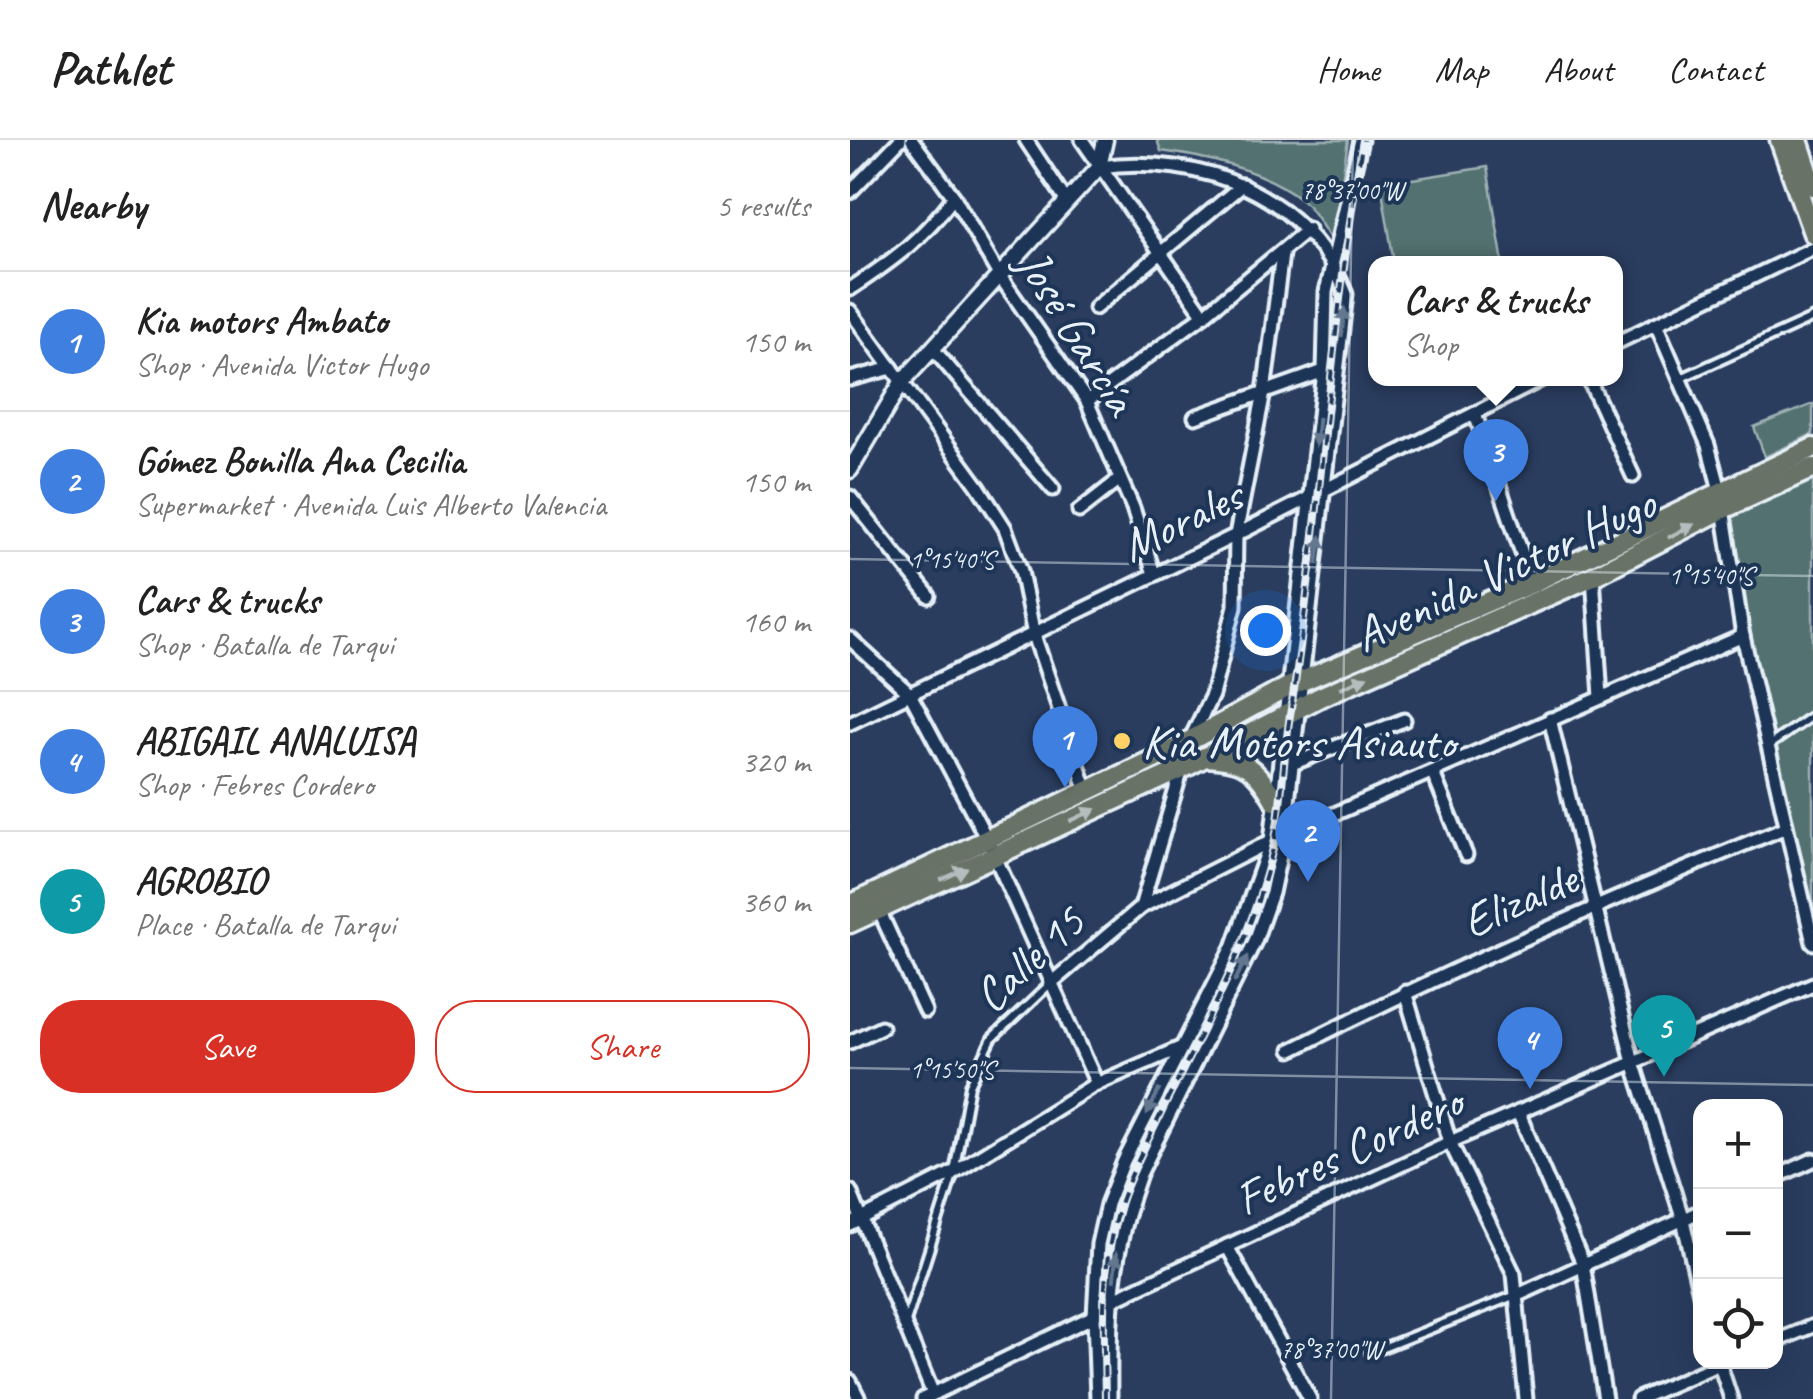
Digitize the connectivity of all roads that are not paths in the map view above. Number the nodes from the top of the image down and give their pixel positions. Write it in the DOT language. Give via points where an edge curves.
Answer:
graph roads {
  1 [pos="900,140"];
  2 [pos="912,140"];
  3 [pos="1026,140"];
  4 [pos="1082,140"];
  5 [pos="1105,140"];
  6 [pos="1361,140"];
  7 [pos="1780,140"];
  8 [pos="1798,140"];
  9 [pos="1099,166"];
  10 [pos="1811,175"];
  11 [pos="1242,185"];
  12 [pos="850,192"];
  13 [pos="954,197"];
  14 [pos="1067,202"];
  15 [pos="1308,230"];
  16 [pos="1813,233"];
  17 [pos="1813,248"];
  18 [pos="1159,254"];
  19 [pos="1282,254"];
  20 [pos="1332,266"];
  21 [pos="999,276"];
  22 [pos="850,289"];
  23 [pos="1095,308"];
  24 [pos="850,311"];
  25 [pos="1204,316"];
  26 [pos="1813,318"];
  27 [pos="1656,324"];
  28 [pos="1623,340"];
  29 [pos="934,350"];
  30 [pos="892,368"];
  31 [pos="1324,370"];
  32 [pos="850,379"];
  33 [pos="1678,380"];
  34 [pos="902,382"];
  35 [pos="1529,386"];
  36 [pos="1592,386"];
  37 [pos="1264,392"];
  38 [pos="1087,400"];
  39 [pos="1475,414"];
  40 [pos="1195,417"];
  41 [pos="1813,448"];
  42 [pos="1813,468"];
  43 [pos="850,470"];
  44 [pos="1634,476"];
  45 [pos="1120,479"];
  46 [pos="1326,488"];
  47 [pos="1053,489"];
  48 [pos="1311,496"];
  49 [pos="850,497"];
  50 [pos="1722,499"];
  51 [pos="1078,511"];
  52 [pos="1236,535"];
  53 [pos="1154,574"];
  54 [pos="1593,576"];
  55 [pos="1532,583"];
  56 [pos="929,596"];
  57 [pos="1034,635"];
  58 [pos="1743,636"];
  59 [pos="850,639"];
  60 [pos="1296,684"];
  61 [pos="910,694"];
  62 [pos="1601,697"];
  63 [pos="1290,712"];
  64 [pos="1813,715"];
  65 [pos="1550,719"];
  66 [pos="1404,720"];
  67 [pos="850,723"];
  68 [pos="1190,742"];
  69 [pos="1767,746"];
  70 [pos="1204,757"];
  71 [pos="1292,764"];
  72 [pos="1182,769"];
  73 [pos="1433,772"];
  74 [pos="1088,791"];
  75 [pos="1275,801"];
  76 [pos="1784,828"];
  77 [pos="1277,838"];
  78 [pos="991,847"];
  79 [pos="1466,854"];
  80 [pos="850,905"];
  81 [pos="1594,906"];
  82 [pos="1140,907"];
  83 [pos="878,908"];
  84 [pos="850,923"];
  85 [pos="1813,943"];
  86 [pos="1051,983"];
  87 [pos="1813,984"];
  88 [pos="1406,992"];
  89 [pos="925,1011"];
  90 [pos="881,1027"];
  91 [pos="850,1042"];
  92 [pos="1180,1048"];
  93 [pos="1291,1050"];
  94 [pos="1633,1062"];
  95 [pos="1097,1084"];
  96 [pos="1518,1112"];
  97 [pos="1450,1142"];
  98 [pos="1813,1160"];
  99 [pos="954,1172"];
  100 [pos="1783,1174"];
  101 [pos="850,1192"];
  102 [pos="1693,1214"];
  103 [pos="1683,1220"];
  104 [pos="856,1222"];
  105 [pos="1227,1246"];
  106 [pos="1583,1264"];
  107 [pos="1696,1279"];
  108 [pos="1518,1295"];
  109 [pos="1112,1300"];
  110 [pos="1094,1316"];
  111 [pos="1813,1326"];
  112 [pos="904,1327"];
  113 [pos="1783,1338"];
  114 [pos="1370,1353"];
  115 [pos="1705,1369"];
  116 [pos="1723,1369"];
  117 [pos="850,1382"];
  118 [pos="928,1396"];
  119 [pos="859,1399"];
  120 [pos="1097,1399"];
  121 [pos="1110,1399"];
  122 [pos="1310,1399"];
  123 [pos="1526,1399"];
  124 [pos="1605,1399"];
  125 [pos="1638,1399"];
  126 [pos="1731,1399"];
  1 -- 12 [label="street"];
  2 -- 13 [label="street, José García"];
  3 -- 14 [label="street"];
  4 -- 9 [label="street"];
  5 -- 9 [label="street"];
  6 -- 20 [label="street"];
  7 -- 16 [label="main road"];
  8 -- 10 [label="main road"];
  9 -- 11 [label="street" via="1170,164"];
  9 -- 14 [label="street"];
  9 -- 18 [label="street"];
  11 -- 15 [label="street"];
  11 -- 18 [label="street"];
  13 -- 21 [label="street, José García"];
  13 -- 22 [label="street" via="904,254"];
  14 -- 21 [label="street"];
  15 -- 19 [label="street"];
  15 -- 20 [label="street"];
  17 -- 27 [label="street"];
  18 -- 23 [label="street"];
  18 -- 25 [label="street"];
  19 -- 25 [label="street"];
  19 -- 37 [label="street"];
  20 -- 31 [label="street"];
  46 -- 20 [label="street, one-way" via="1346,294"];
  21 -- 29 [label="street"];
  21 -- 38 [label="street, José García"];
  24 -- 30 [label="street"];
  25 -- 38 [label="street"];
  26 -- 33 [label="lane"];
  27 -- 28 [label="street"];
  27 -- 33 [label="street"];
  29 -- 34 [label="street"];
  29 -- 47 [label="street"];
  30 -- 32 [label="street"];
  30 -- 34 [label="street"];
  31 -- 37 [label="street"];
  31 -- 48 [label="street, one-way"];
  33 -- 50 [label="street" via="1708,445"];
  34 -- 43 [label="street"];
  34 -- 57 [label="street" via="1005,528"];
  35 -- 39 [label="street, Morales"];
  36 -- 44 [label="street"];
  37 -- 40 [label="street"];
  37 -- 52 [label="street"];
  38 -- 45 [label="street, José García"];
  39 -- 46 [label="street, Morales"];
  39 -- 55 [label="street"];
  41 -- 50 [label="main road, Avenida Victor Hugo"];
  42 -- 50 [label="main road, Avenida Victor Hugo"];
  45 -- 51 [label="street"];
  45 -- 53 [label="street, José García"];
  46 -- 48 [label="street, Morales"];
  60 -- 46 [label="street, one-way"];
  48 -- 52 [label="street, Morales"];
  48 -- 60 [label="street"];
  49 -- 56 [label="street"];
  54 -- 50 [label="main road, Avenida Victor Hugo, one-way"];
  50 -- 55 [label="main road, Avenida Victor Hugo"];
  50 -- 58 [label="street"];
  52 -- 53 [label="street, Morales"];
  52 -- 68 [label="street" via="1235,606 1226,650"];
  53 -- 57 [label="street, Morales"];
  54 -- 62 [label="street"];
  63 -- 54 [label="main road, Avenida Victor Hugo, one-way"];
  55 -- 60 [label="main road, Avenida Victor Hugo"];
  57 -- 61 [label="street, Morales"];
  57 -- 74 [label="street"];
  58 -- 62 [label="street, Calle 15"];
  58 -- 69 [label="street"];
  59 -- 61 [label="street"];
  60 -- 63 [label="street"];
  60 -- 68 [label="main road, Avenida Victor Hugo"];
  61 -- 67 [label="street, Morales"];
  61 -- 78 [label="street"];
  62 -- 65 [label="street, Calle 15"];
  63 -- 70 [label="main road, Avenida Victor Hugo"];
  63 -- 71 [label="street"];
  63 -- 75 [label="street"];
  64 -- 69 [label="lane"];
  65 -- 73 [label="street, Calle 15"];
  65 -- 81 [label="street"];
  66 -- 71 [label="street"];
  68 -- 74 [label="main road, Avenida Victor Hugo"];
  69 -- 76 [label="street"];
  70 -- 72 [label="main road, Avenida Victor Hugo"];
  70 -- 75 [label="main road" via="1253,769"];
  71 -- 77 [label="street"];
  78 -- 72 [label="main road, Avenida Victor Hugo, one-way"];
  72 -- 82 [label="street"];
  73 -- 77 [label="street, Calle 15"];
  73 -- 79 [label="street"];
  74 -- 78 [label="main road, Avenida Victor Hugo"];
  75 -- 77 [label="street"];
  76 -- 81 [label="street, Elizalde"];
  76 -- 85 [label="street"];
  77 -- 82 [label="street, Calle 15"];
  77 -- 92 [label="street" via="1233,947"];
  109 -- 77 [label="street, one-way" via="1116,1248 1133,1192 1255,940 1272,893"];
  78 -- 80 [label="main road, Avenida Victor Hugo"];
  83 -- 78 [label="main road, Avenida Victor Hugo, one-way"];
  78 -- 86 [label="street"];
  81 -- 88 [label="street, Elizalde"];
  81 -- 94 [label="street"];
  82 -- 86 [label="street, Calle 15"];
  83 -- 84 [label="main road, Avenida Victor Hugo"];
  83 -- 89 [label="street"];
  86 -- 95 [label="street"];
  86 -- 99 [label="lane, Calle 15" via="992,1040 970,1085"];
  87 -- 94 [label="street, Febres Cordero"];
  88 -- 93 [label="street, Elizalde"];
  88 -- 97 [label="street"];
  90 -- 91 [label="street"];
  92 -- 95 [label="street"];
  92 -- 110 [label="street, one-way" via="1108,1204"];
  94 -- 96 [label="street, Febres Cordero"];
  94 -- 103 [label="street"];
  95 -- 99 [label="street"];
  96 -- 97 [label="street, Febres Cordero"];
  96 -- 106 [label="street"];
  97 -- 105 [label="street, Febres Cordero"];
  97 -- 108 [label="street"];
  98 -- 100 [label="street"];
  99 -- 104 [label="street"];
  99 -- 112 [label="lane, Calle 15"];
  101 -- 104 [label="street"];
  102 -- 103 [label="street"];
  103 -- 106 [label="street"];
  103 -- 107 [label="street"];
  104 -- 112 [label="street"];
  105 -- 109 [label="street, Febres Cordero"];
  105 -- 122 [label="street"];
  106 -- 108 [label="street"];
  106 -- 124 [label="street"];
  108 -- 114 [label="lane"];
  108 -- 123 [label="street"];
  109 -- 110 [label="street, Febres Cordero"];
  109 -- 121 [label="street"];
  110 -- 118 [label="street, Febres Cordero"];
  110 -- 120 [label="street"];
  111 -- 113 [label="street"];
  112 -- 118 [label="street"];
  115 -- 125 [label="street"];
  116 -- 126 [label="street"];
  117 -- 119 [label="street"];
}
